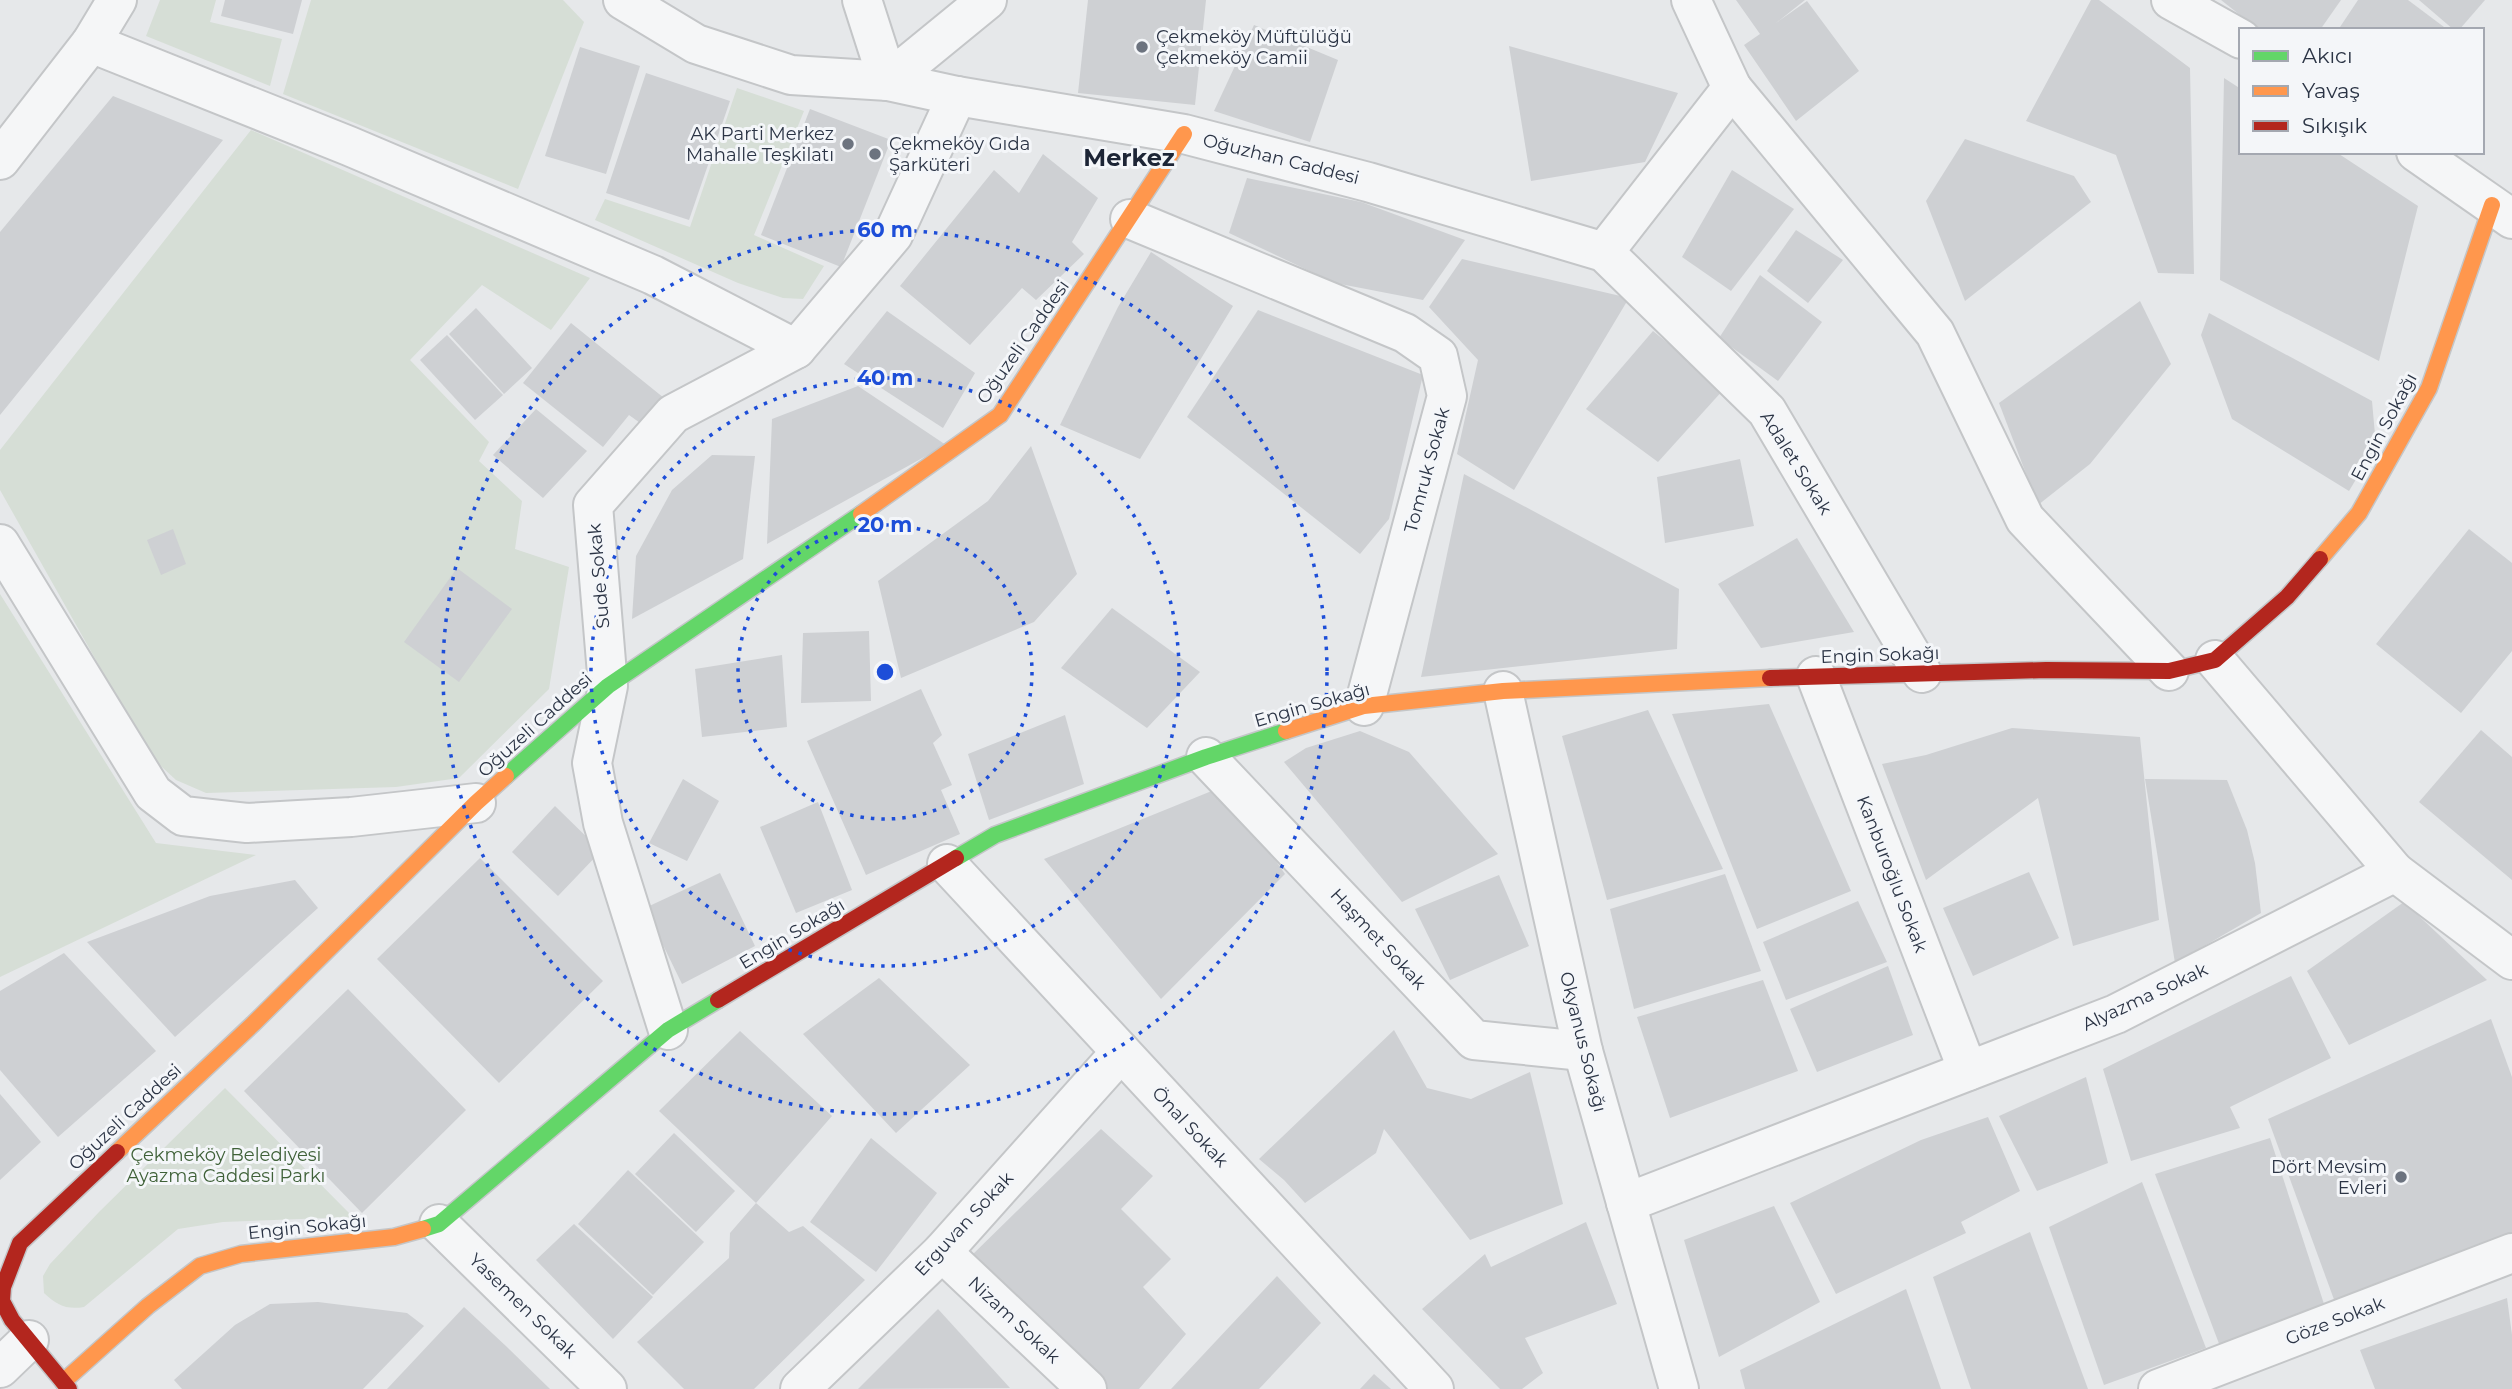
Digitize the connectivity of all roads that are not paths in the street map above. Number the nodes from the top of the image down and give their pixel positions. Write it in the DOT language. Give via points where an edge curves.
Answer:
graph roads {
  1 [pos="117,0"];
  2 [pos="623,0"];
  3 [pos="862,0"];
  4 [pos="987,0"];
  5 [pos="1691,0"];
  6 [pos="2171,0"];
  7 [pos="2239,38"];
  8 [pos="91,43"];
  9 [pos="888,81"];
  10 [pos="1732,88"];
  11 [pos="957,96"];
  12 [pos="1184,134"];
  13 [pos="2419,154"];
  14 [pos="0,159"];
  15 [pos="2502,212"];
  16 [pos="1130,219"];
  17 [pos="1604,252"];
  18 [pos="796,349"];
  19 [pos="0,544"];
  20 [pos="2215,660"];
  21 [pos="2169,671"];
  22 [pos="1922,673"];
  23 [pos="1816,676"];
  24 [pos="608,685"];
  25 [pos="1503,691"];
  26 [pos="1364,706"];
  27 [pos="1206,757"];
  28 [pos="476,803"];
  29 [pos="947,864"];
  30 [pos="2395,872"];
  31 [pos="2512,960"];
  32 [pos="668,1030"];
  33 [pos="1583,1051"];
  34 [pos="1121,1052"];
  35 [pos="1968,1071"];
  36 [pos="1626,1203"];
  37 [pos="439,1224"];
  38 [pos="942,1252"];
  39 [pos="2512,1253"];
  40 [pos="29,1340"];
  41 [pos="0,1368"];
  42 [pos="66,1386"];
  43 [pos="607,1389"];
  44 [pos="800,1389"];
  45 [pos="1087,1389"];
  46 [pos="1434,1389"];
  47 [pos="1679,1389"];
  48 [pos="2158,1389"];
  1 -- 8 [label="street"];
  2 -- 9 [label="street, Oğuzhan Caddesi" via="696,44 791,75"];
  3 -- 9 [label="street"];
  4 -- 9 [label="street"];
  5 -- 10 [label="street"];
  6 -- 7 [label="street"];
  8 -- 14 [label="street"];
  8 -- 18 [label="street" via="653,275"];
  9 -- 11 [label="street, Oğuzhan Caddesi"];
  10 -- 17 [label="street"];
  10 -- 21 [label="street" via="1935,333 2025,519"];
  11 -- 12 [label="street, Oğuzhan Caddesi"];
  11 -- 18 [label="street, Sude Sokak" via="893,235"];
  12 -- 16 [label="street, Oğuzeli Caddesi"];
  12 -- 17 [label="street, Oğuzhan Caddesi" via="1368,182"];
  13 -- 15 [label="street"];
  15 -- 20 [label="street, Engin Sokağı" via="2429,388 2359,513 2287,597"];
  16 -- 24 [label="street, Oğuzeli Caddesi" via="1000,415"];
  16 -- 26 [label="street, Tomruk Sokak" via="1405,333 1438,356 1447,396"];
  17 -- 22 [label="street, Adalet Sokak" via="1767,411"];
  18 -- 24 [label="street, Sude Sokak" via="673,414 593,505"];
  19 -- 28 [label="street" via="153,793 183,816 247,822 351,817"];
  20 -- 21 [label="street, Engin Sokağı"];
  20 -- 30 [label="street"];
  21 -- 22 [label="street, Engin Sokağı"];
  22 -- 23 [label="street, Engin Sokağı"];
  23 -- 25 [label="street, Engin Sokağı"];
  23 -- 35 [label="street, Kanburoğlu Sokak"];
  24 -- 28 [label="street, Oğuzeli Caddesi"];
  24 -- 32 [label="street, Sude Sokak" via="592,763 603,823"];
  25 -- 26 [label="street, Engin Sokağı"];
  25 -- 33 [label="street, Okyanus Sokağı"];
  26 -- 27 [label="street, Engin Sokağı"];
  27 -- 29 [label="street, Engin Sokağı" via="995,835"];
  27 -- 33 [label="street, Haşmet Sokak" via="1474,1040"];
  28 -- 40 [label="street, Oğuzeli Caddesi" via="253,1024 20,1243 7,1271 2,1300"];
  29 -- 32 [label="street, Engin Sokağı"];
  29 -- 34 [label="street, Önal Sokak"];
  30 -- 31 [label="street"];
  30 -- 35 [label="street, Alyazma Sokak" via="2116,1014"];
  32 -- 37 [label="street, Engin Sokağı"];
  33 -- 36 [label="street, Okyanus Sokağı"];
  34 -- 38 [label="street, Erguvan Sokak"];
  34 -- 46 [label="street, Önal Sokak"];
  35 -- 36 [label="street, Alyazma Sokak"];
  36 -- 47 [label="street, Okyanus Sokağı"];
  37 -- 42 [label="street, Engin Sokağı" via="394,1237 241,1254 200,1266 148,1306"];
  37 -- 43 [label="street, Yasemen Sokak"];
  38 -- 44 [label="street, Erguvan Sokak"];
  38 -- 45 [label="street, Nizam Sokak"];
  39 -- 48 [label="street, Göze Sokak"];
  40 -- 41 [label="street"];
  40 -- 42 [label="street, Oğuzeli Caddesi"];
}
